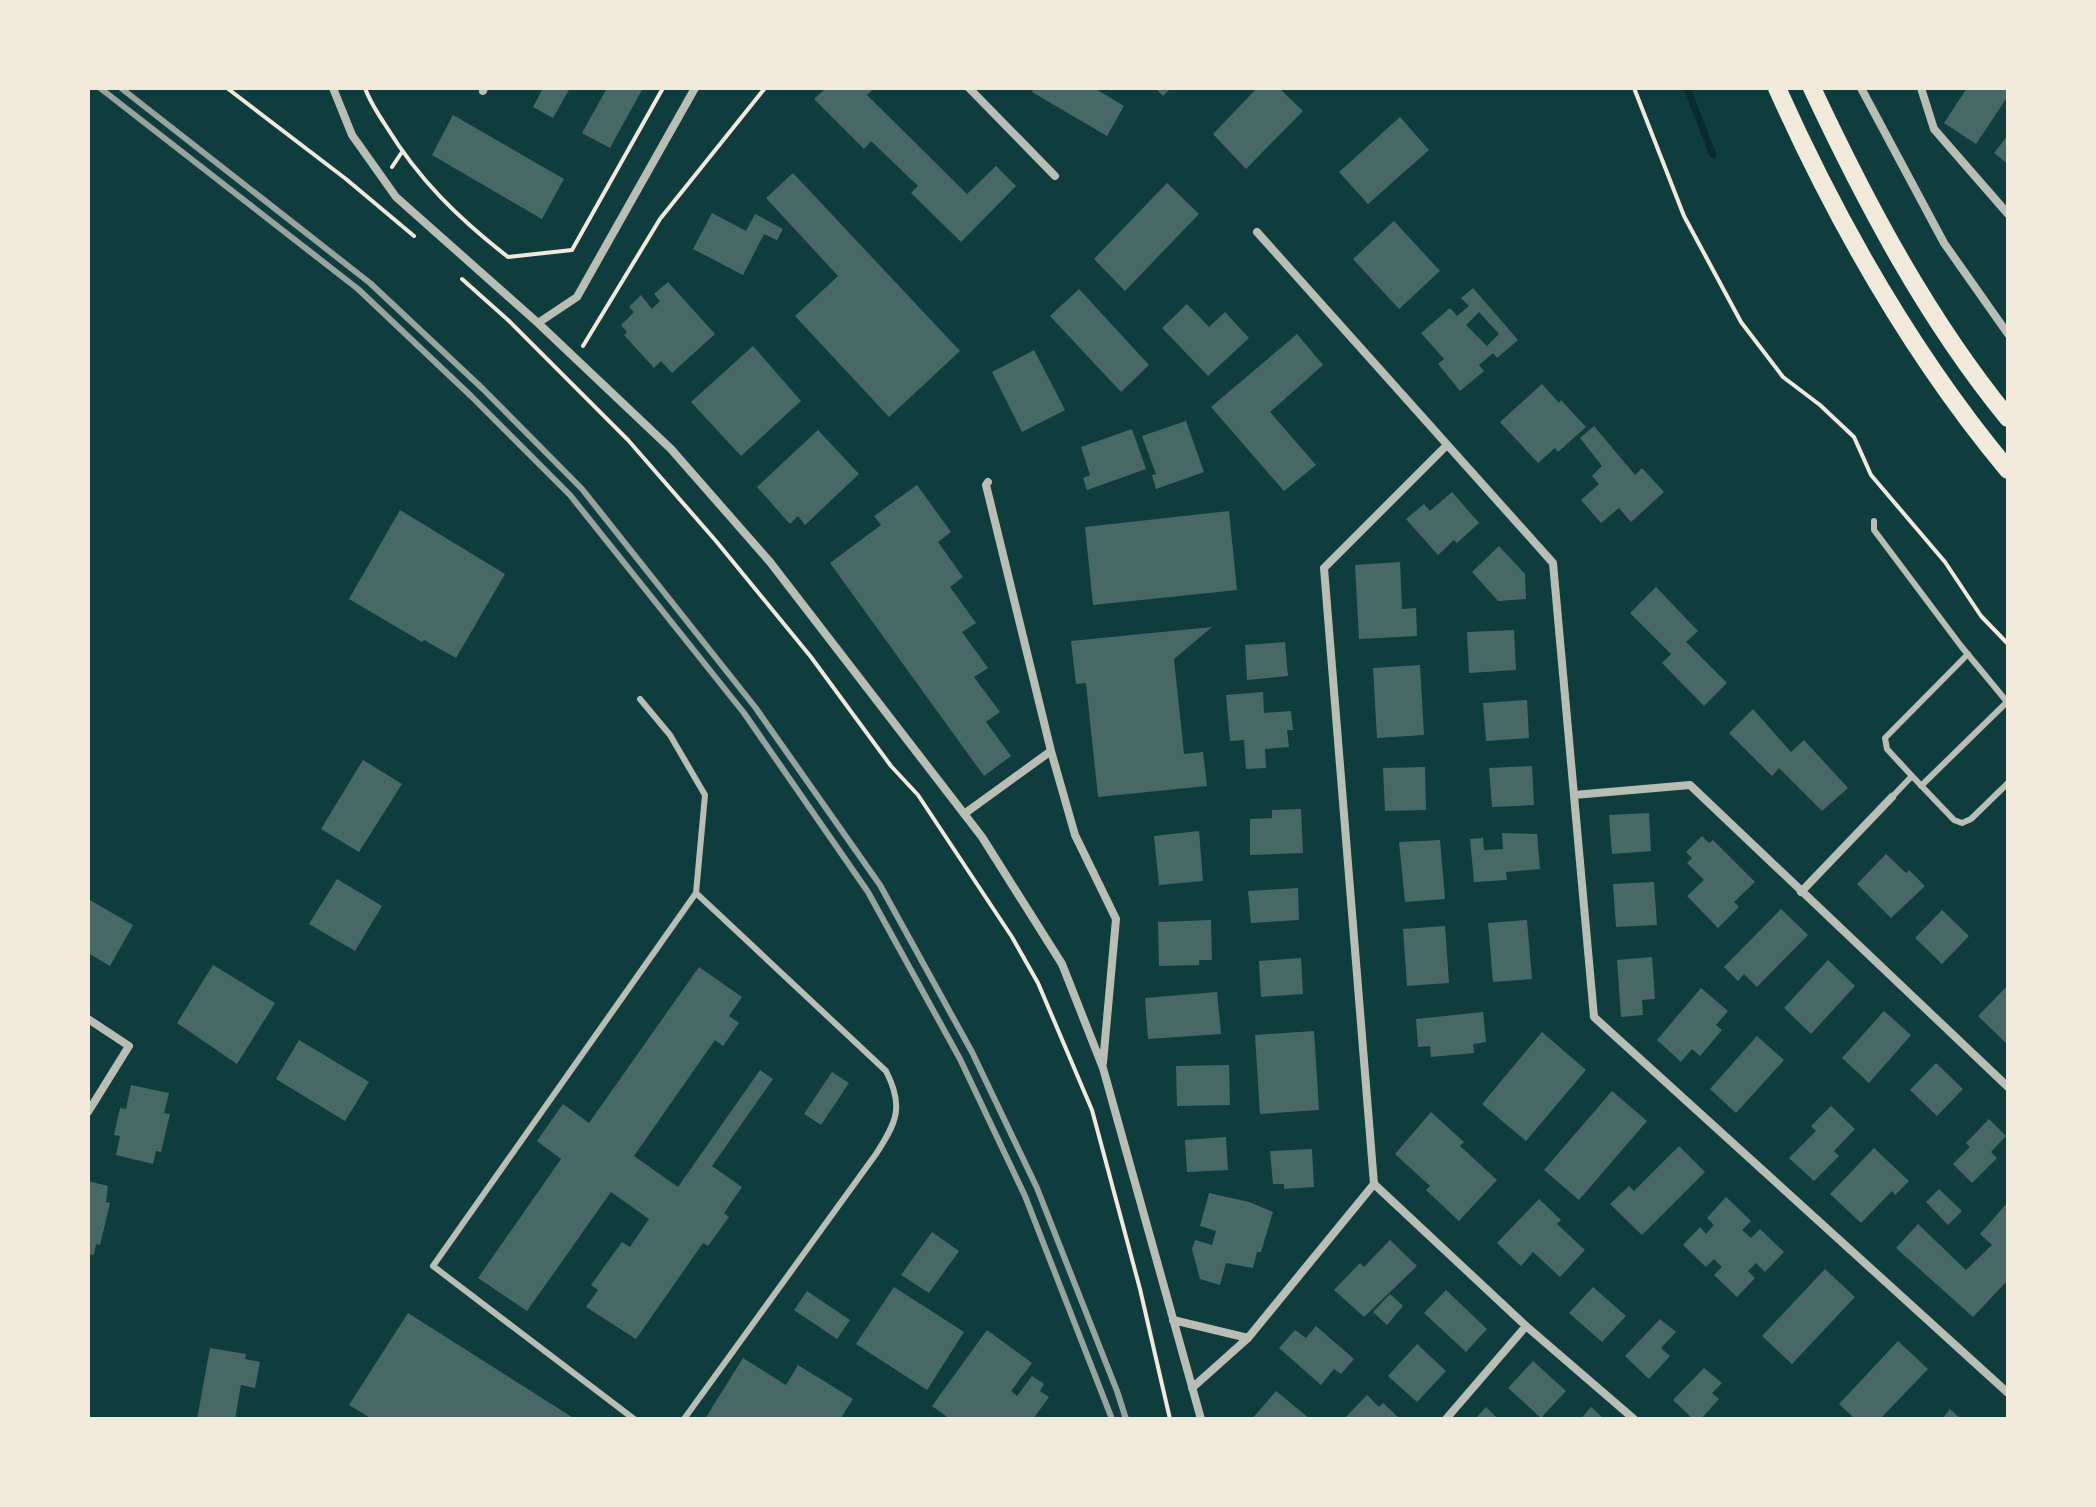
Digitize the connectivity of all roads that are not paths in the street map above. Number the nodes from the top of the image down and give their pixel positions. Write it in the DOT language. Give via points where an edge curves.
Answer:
graph roads {
  1 [pos="333,88"];
  2 [pos="695,88"];
  3 [pos="969,88"];
  4 [pos="1777,88"];
  5 [pos="1812,88"];
  6 [pos="1861,88"];
  7 [pos="1921,88"];
  8 [pos="1055,176"];
  9 [pos="2008,214"];
  10 [pos="1257,232"];
  11 [pos="538,323"];
  12 [pos="2008,334"];
  13 [pos="2008,418"];
  14 [pos="1447,445"];
  15 [pos="2008,470"];
  16 [pos="988,482"];
  17 [pos="1874,521"];
  18 [pos="1968,654"];
  19 [pos="640,699"];
  20 [pos="2008,703"];
  21 [pos="1051,751"];
  22 [pos="1912,776"];
  23 [pos="2008,783"];
  24 [pos="1921,786"];
  25 [pos="1574,795"];
  26 [pos="1892,797"];
  27 [pos="964,814"];
  28 [pos="1801,892"];
  29 [pos="696,893"];
  30 [pos="88,1019"];
  31 [pos="1103,1068"];
  32 [pos="2008,1087"];
  33 [pos="88,1112"];
  34 [pos="1374,1184"];
  35 [pos="1173,1320"];
  36 [pos="1526,1326"];
  37 [pos="1248,1338"];
  38 [pos="1192,1388"];
  39 [pos="2008,1393"];
  40 [pos="634,1419"];
  41 [pos="684,1419"];
  42 [pos="1201,1419"];
  43 [pos="1446,1419"];
  44 [pos="1634,1419"];
  1 -- 11 [label="street" via="352,135 396,197"];
  2 -- 11 [label="street" via="577,297"];
  3 -- 8 [label="street"];
  4 -- 15 [label="highway" via="1876,281 1950,394"];
  5 -- 13 [label="highway" via="1904,264"];
  6 -- 12 [label="street" via="1944,243"];
  7 -- 9 [label="street" via="1934,129"];
  10 -- 14 [label="street"];
  11 -- 27 [label="street" via="671,449 770,562"];
  14 -- 25 [label="street" via="1553,563"];
  14 -- 34 [label="street" via="1324,568"];
  16 -- 21 [label="street"];
  17 -- 18 [label="lane" via="1874,530"];
  18 -- 20 [label="lane"];
  18 -- 22 [label="lane" via="1885,738 1887,749"];
  19 -- 29 [label="lane" via="670,735 705,795"];
  20 -- 24 [label="lane"];
  21 -- 27 [label="street"];
  21 -- 31 [label="street" via="1075,835 1116,919"];
  22 -- 24 [label="lane"];
  22 -- 26 [label="lane"];
  23 -- 24 [label="lane" via="1962,823"];
  25 -- 28 [label="street" via="1690,785"];
  25 -- 39 [label="street" via="1594,1017"];
  26 -- 28 [label="street"];
  27 -- 31 [label="street" via="1062,964"];
  28 -- 32 [label="street"];
  29 -- 40 [label="lane" via="433,1266"];
  29 -- 41 [label="lane" via="886,1071 896,1091 897,1110 876,1154"];
  30 -- 33 [label="street" via="129,1046"];
  31 -- 35 [label="street"];
  34 -- 36 [label="street"];
  34 -- 37 [label="street"];
  35 -- 37 [label="street"];
  35 -- 38 [label="street"];
  36 -- 43 [label="street"];
  36 -- 44 [label="street"];
  37 -- 38 [label="street"];
  38 -- 42 [label="street"];
}
